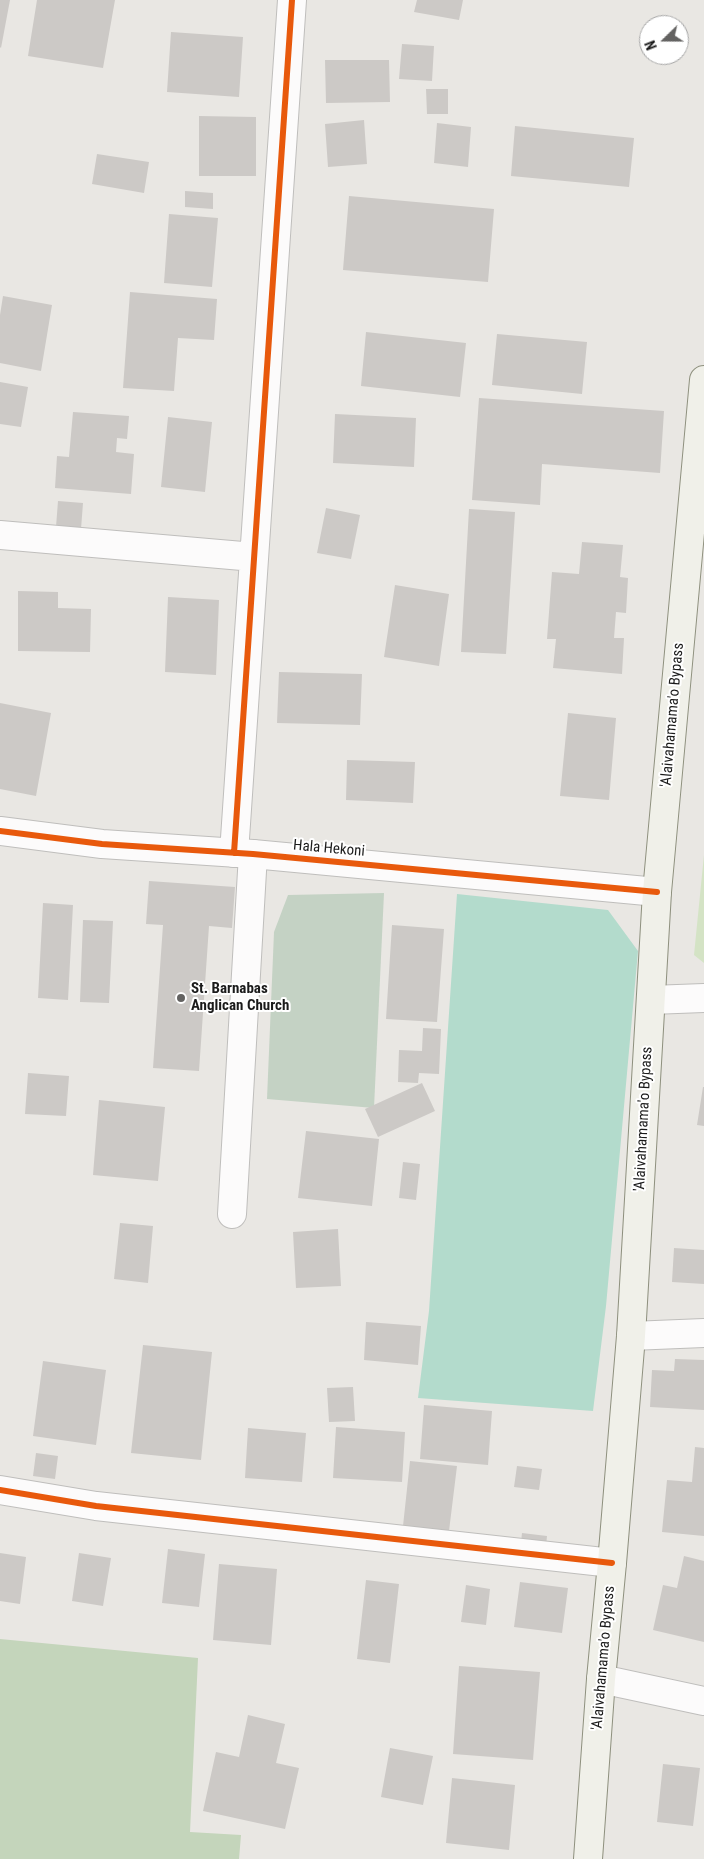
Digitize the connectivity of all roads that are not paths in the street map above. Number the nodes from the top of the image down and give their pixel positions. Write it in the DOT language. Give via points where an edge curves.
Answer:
graph roads {
  1 [pos="292,0"];
  2 [pos="704,380"];
  3 [pos="0,535"];
  4 [pos="254,557"];
  5 [pos="0,831"];
  6 [pos="244,854"];
  7 [pos="657,892"];
  8 [pos="704,998"];
  9 [pos="651,1000"];
  10 [pos="232,1214"];
  11 [pos="704,1333"];
  12 [pos="631,1336"];
  13 [pos="0,1490"];
  14 [pos="612,1563"];
  15 [pos="601,1679"];
  16 [pos="704,1700"];
  17 [pos="588,1859"];
  1 -- 4 [label="street"];
  2 -- 7 [label="main road, 'Alaivahamama'o Bypass"];
  3 -- 4 [label="street"];
  4 -- 6 [label="street"];
  5 -- 6 [label="street, Hala Hekoni" via="102,844"];
  6 -- 7 [label="street, Hala Hekoni"];
  6 -- 10 [label="street"];
  7 -- 9 [label="main road, 'Alaivahamama'o Bypass"];
  8 -- 9 [label="street"];
  9 -- 12 [label="main road, 'Alaivahamama'o Bypass"];
  11 -- 12 [label="street"];
  12 -- 14 [label="main road, 'Alaivahamama'o Bypass"];
  13 -- 14 [label="street" via="96,1506"];
  14 -- 15 [label="main road, 'Alaivahamama'o Bypass"];
  15 -- 16 [label="street"];
  15 -- 17 [label="main road, 'Alaivahamama'o Bypass"];
}
